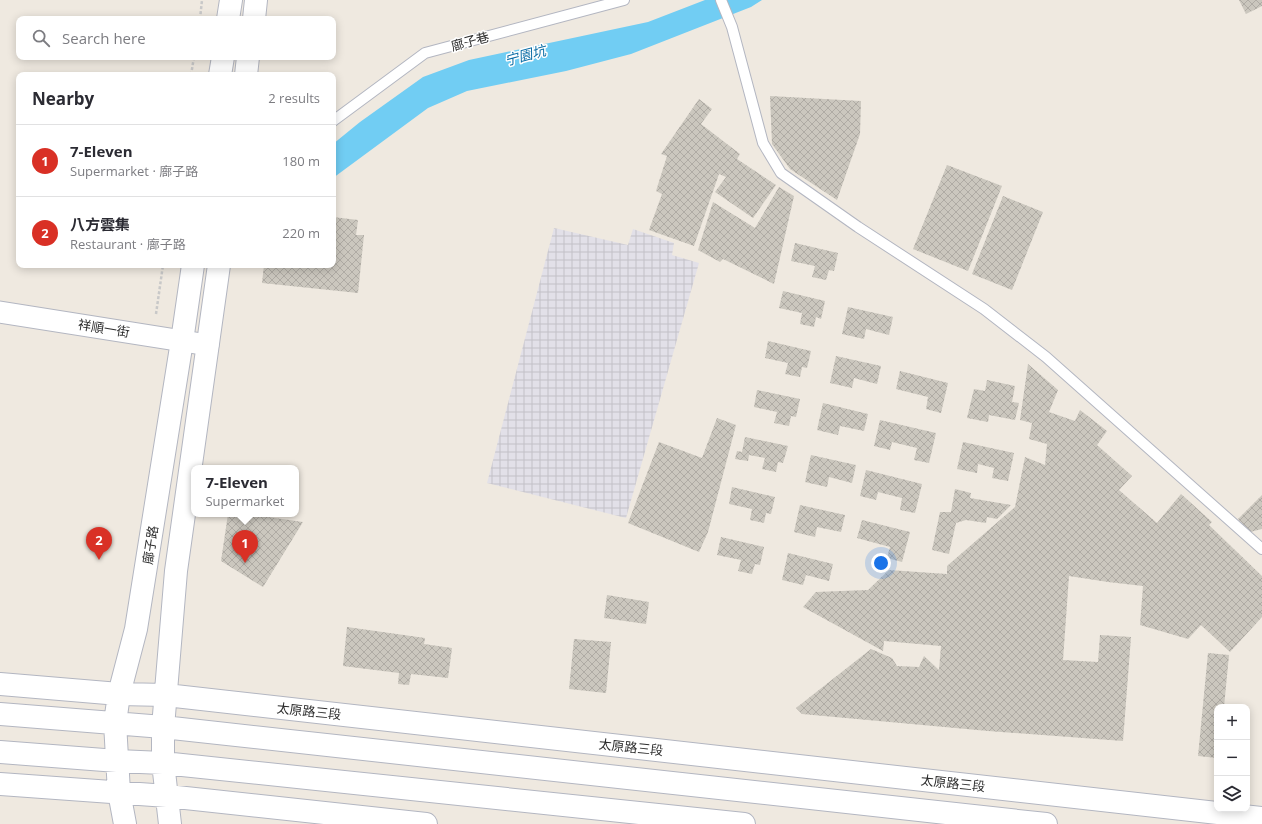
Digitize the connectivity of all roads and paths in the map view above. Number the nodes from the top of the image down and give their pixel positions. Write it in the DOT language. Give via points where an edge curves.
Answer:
graph roads {
  1 [pos="202,0"];
  2 [pos="231,0"];
  3 [pos="256,0"];
  4 [pos="624,0"];
  5 [pos="721,0"];
  6 [pos="200,16"];
  7 [pos="228,16"];
  8 [pos="254,16"];
  9 [pos="194,60"];
  10 [pos="222,60"];
  11 [pos="248,60"];
  12 [pos="192,72"];
  13 [pos="220,72"];
  14 [pos="246,72"];
  15 [pos="336,118"];
  16 [pos="163,268"];
  17 [pos="193,268"];
  18 [pos="220,268"];
  19 [pos="0,312"];
  20 [pos="152,336"];
  21 [pos="182,341"];
  22 [pos="208,345"];
  23 [pos="191,465"];
  24 [pos="191,466"];
  25 [pos="1262,549"];
  26 [pos="0,684"];
  27 [pos="119,694"];
  28 [pos="166,695"];
  29 [pos="0,714"];
  30 [pos="115,723"];
  31 [pos="163,727"];
  32 [pos="0,752"];
  33 [pos="117,761"];
  34 [pos="163,763"];
  35 [pos="0,784"];
  36 [pos="119,792"];
  37 [pos="167,796"];
  38 [pos="1262,818"];
  39 [pos="125,824"];
  40 [pos="170,824"];
  41 [pos="426,824"];
  42 [pos="744,824"];
  43 [pos="1046,824"];
  1 -- 6 [label="path"];
  2 -- 7 [label="main road"];
  3 -- 8 [label="main road"];
  4 -- 15 [label="lane, 廍子巷" via="425,53"];
  5 -- 25 [label="lane" via="732,27 763,143 781,173 858,227 984,309 1046,357"];
  9 -- 12 [label="path"];
  10 -- 13 [label="main road"];
  11 -- 14 [label="main road"];
  16 -- 20 [label="path"];
  17 -- 21 [label="main road, 廍子路"];
  18 -- 22 [label="main road"];
  19 -- 20 [label="street, 祥順一街"];
  20 -- 21 [label="street, 祥順一街"];
  21 -- 22 [label="street, 祥順一街"];
  21 -- 27 [label="main road, 廍子路" via="136,629"];
  22 -- 23 [label="main road"];
  24 -- 28 [label="main road" via="176,572"];
  26 -- 27 [label="main road, 太原路三段"];
  27 -- 28 [label="main road, 太原路三段"];
  27 -- 30 [label="main road, 廍子路"];
  28 -- 31 [label="main road"];
  28 -- 38 [label="main road, 太原路三段"];
  29 -- 30 [label="main road"];
  30 -- 31 [label="main road"];
  30 -- 33 [label="main road, 廍子路"];
  31 -- 34 [label="main road"];
  31 -- 43 [label="main road"];
  32 -- 33 [label="main road"];
  33 -- 34 [label="main road"];
  33 -- 36 [label="main road, 廍子路"];
  34 -- 37 [label="main road"];
  34 -- 42 [label="main road"];
  35 -- 36 [label="main road"];
  36 -- 37 [label="main road"];
  36 -- 39 [label="main road, 廍子路"];
  37 -- 40 [label="main road"];
  37 -- 41 [label="main road"];
}
